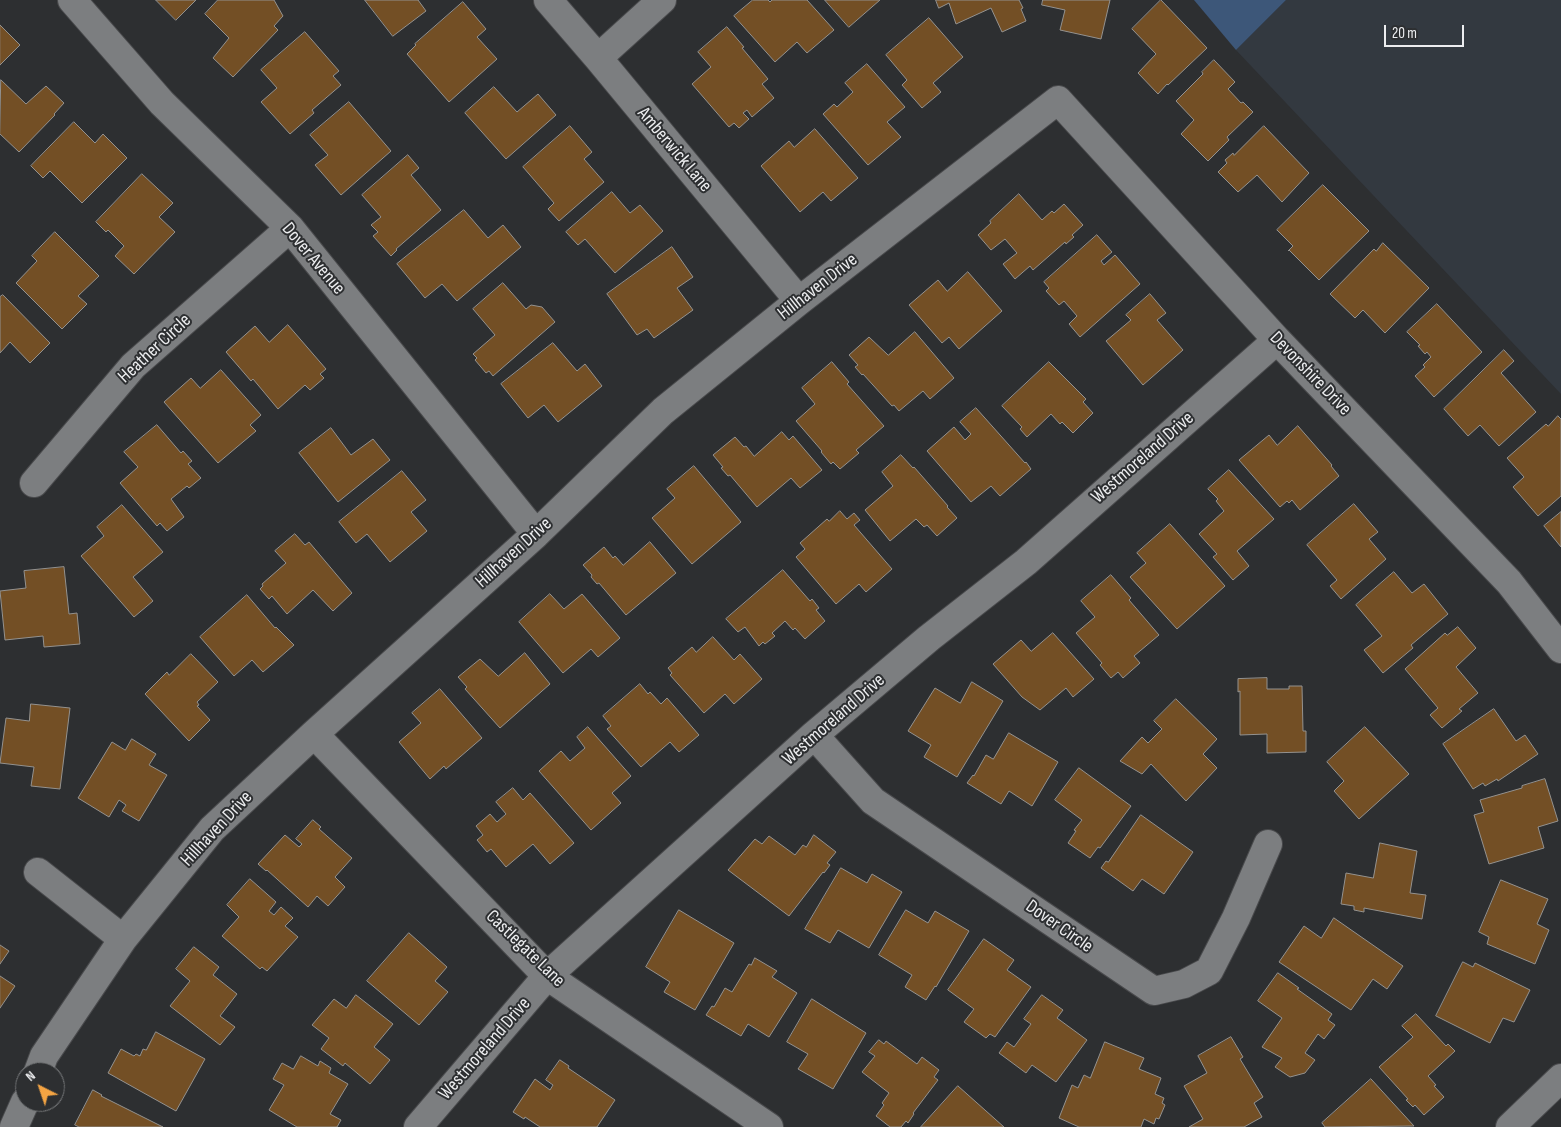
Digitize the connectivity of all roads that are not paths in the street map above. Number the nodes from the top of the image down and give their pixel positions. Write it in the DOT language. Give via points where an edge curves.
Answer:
graph roads {
  1 [pos="72,0"];
  2 [pos="548,0"];
  3 [pos="662,0"];
  4 [pos="598,58"];
  5 [pos="1058,100"];
  6 [pos="290,228"];
  7 [pos="799,301"];
  8 [pos="1277,340"];
  9 [pos="34,483"];
  10 [pos="536,534"];
  11 [pos="1561,649"];
  12 [pos="314,734"];
  13 [pos="814,735"];
  14 [pos="1268,844"];
  15 [pos="38,872"];
  16 [pos="123,939"];
  17 [pos="548,976"];
  18 [pos="42,1062"];
  19 [pos="1561,1078"];
  20 [pos="21,1112"];
  21 [pos="14,1127"];
  22 [pos="418,1127"];
  23 [pos="769,1127"];
  24 [pos="1510,1127"];
  1 -- 6 [label="street, Dover Avenue" via="162,103"];
  2 -- 4 [label="street, Amberwick Lane"];
  3 -- 4 [label="street"];
  4 -- 7 [label="street, Amberwick Lane"];
  5 -- 7 [label="street, Hillhaven Drive"];
  5 -- 8 [label="street, Devonshire Drive"];
  6 -- 9 [label="street, Heather Circle" via="133,366"];
  6 -- 10 [label="street, Dover Avenue"];
  7 -- 10 [label="street, Hillhaven Drive" via="663,411"];
  8 -- 11 [label="street, Devonshire Drive" via="1508,582"];
  8 -- 13 [label="street, Westmoreland Drive" via="1026,562"];
  10 -- 12 [label="street, Hillhaven Drive"];
  12 -- 16 [label="street, Hillhaven Drive" via="212,829"];
  12 -- 17 [label="street, Castlegate Lane"];
  13 -- 14 [label="street, Dover Circle" via="873,801 1154,991 1184,984 1209,971"];
  13 -- 17 [label="street, Westmoreland Drive"];
  15 -- 16 [label="street"];
  16 -- 18 [label="street, Hillhaven Drive"];
  17 -- 22 [label="street, Westmoreland Drive"];
  17 -- 23 [label="street, Castlegate Lane"];
  19 -- 24 [label="street"];
  20 -- 21 [label="street"];
}
